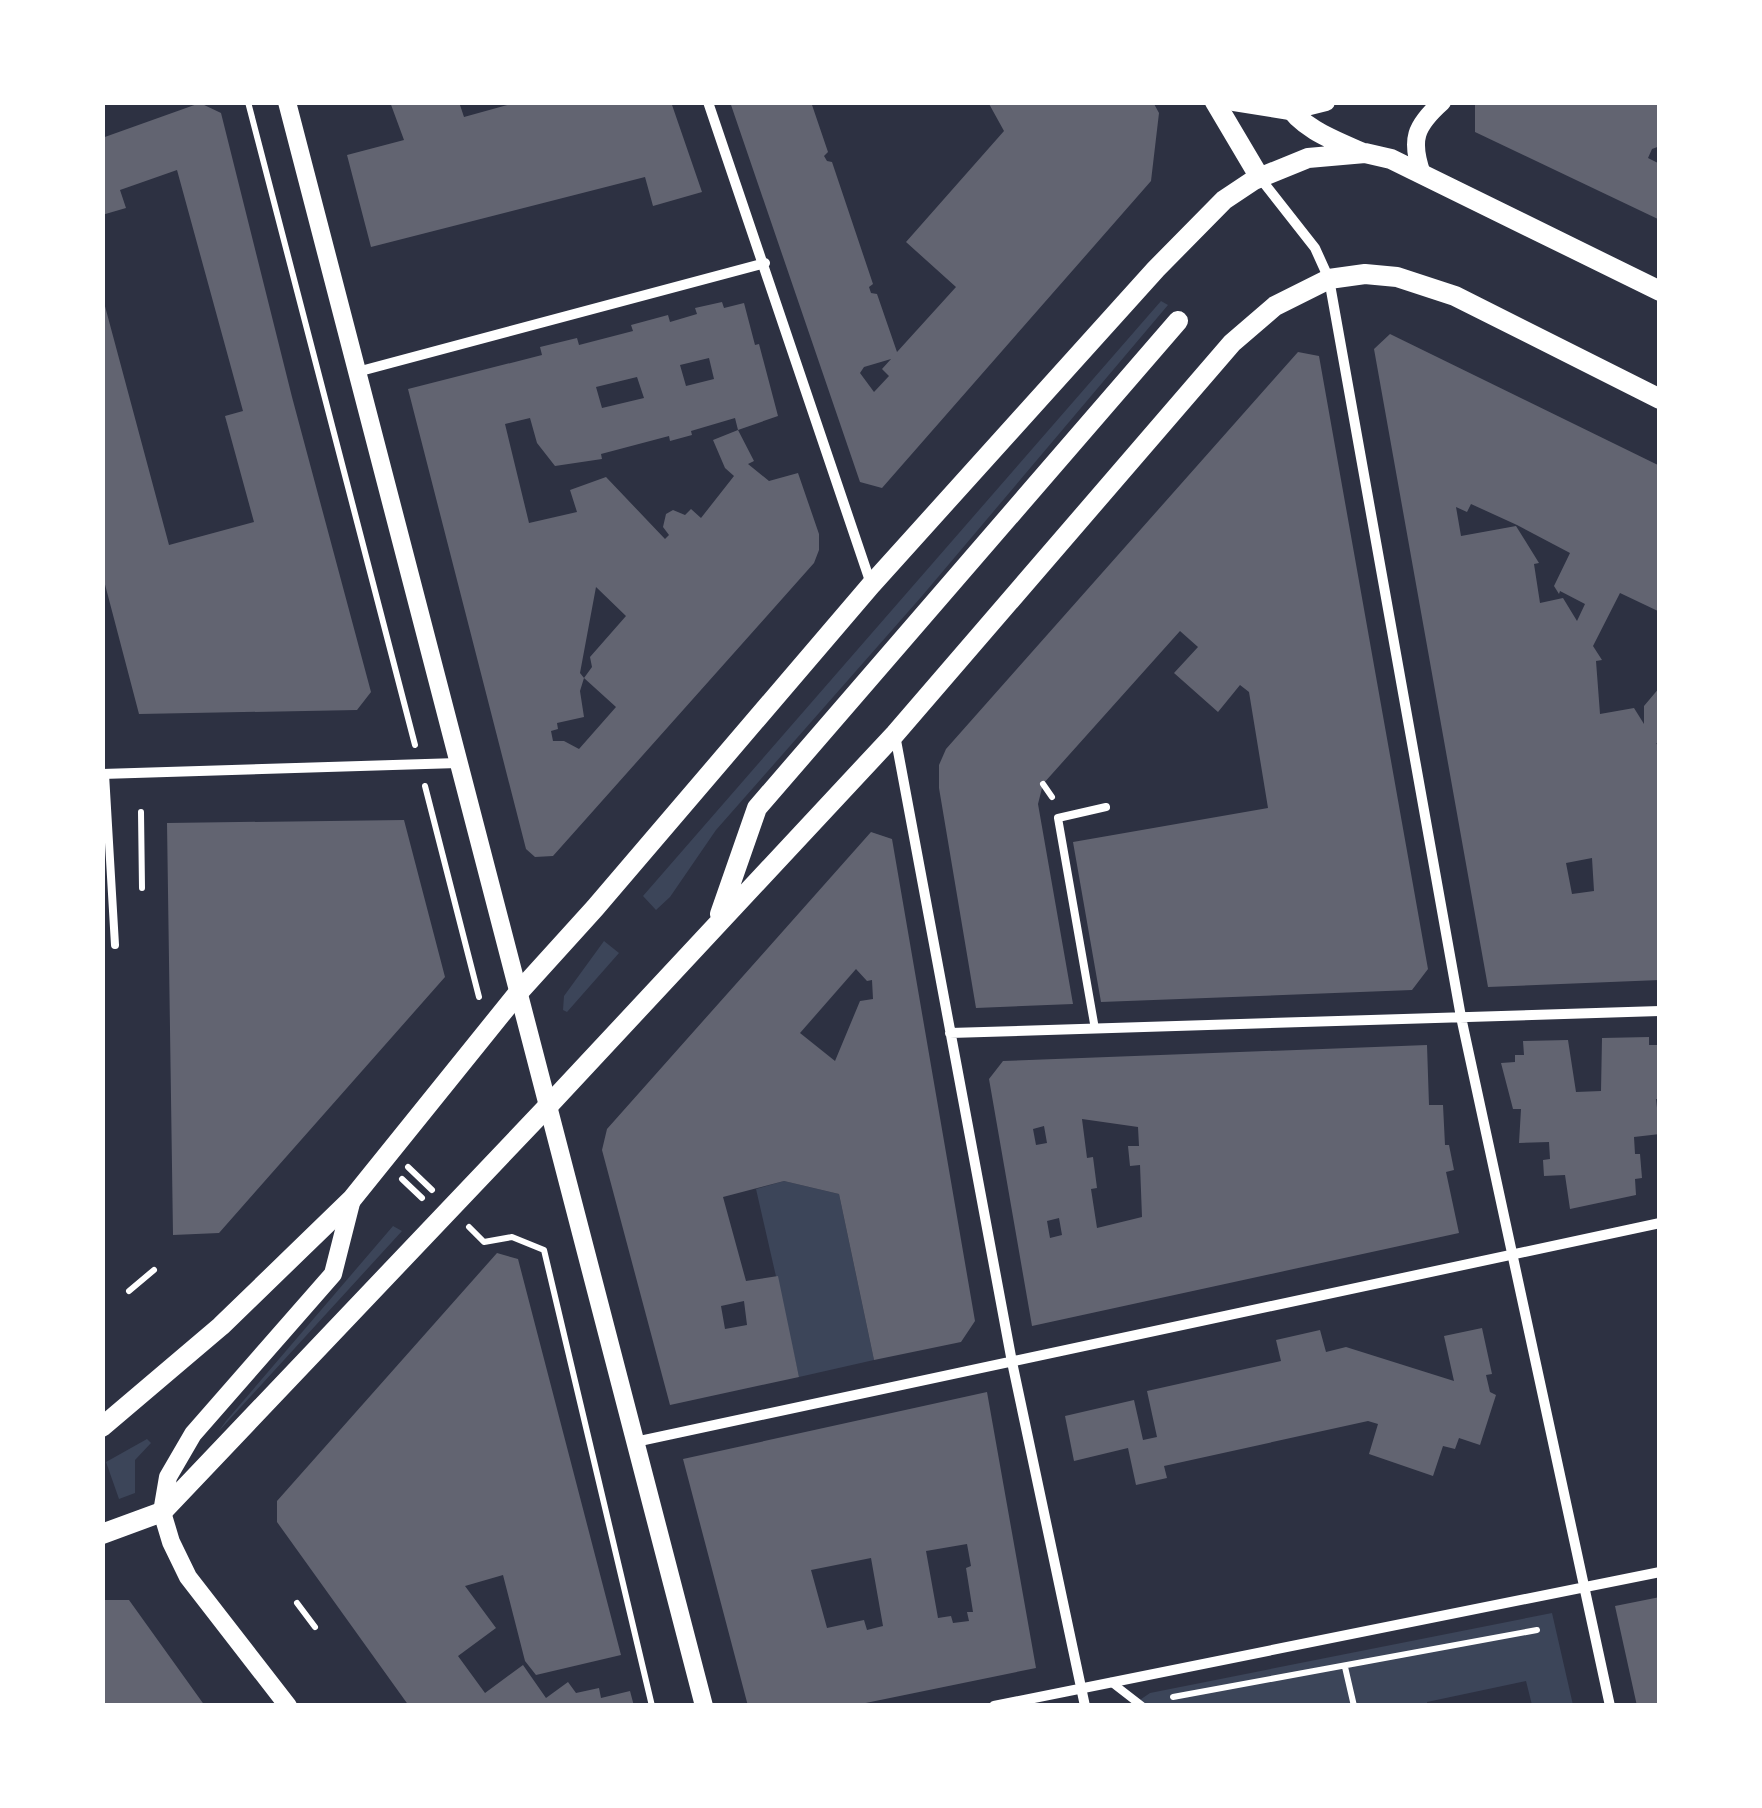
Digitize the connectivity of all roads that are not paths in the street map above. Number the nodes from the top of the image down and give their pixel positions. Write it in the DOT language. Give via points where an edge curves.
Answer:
graph roads {
  1 [pos="287,102"];
  2 [pos="708,102"];
  3 [pos="1215,102"];
  4 [pos="1234,102"];
  5 [pos="1326,102"];
  6 [pos="1442,102"];
  7 [pos="1288,107"];
  8 [pos="1365,154"];
  9 [pos="1422,174"];
  10 [pos="1260,178"];
  11 [pos="764,263"];
  12 [pos="1329,280"];
  13 [pos="1660,291"];
  14 [pos="1178,321"];
  15 [pos="357,372"];
  16 [pos="1660,399"];
  17 [pos="871,586"];
  18 [pos="895,734"];
  19 [pos="458,764"];
  20 [pos="103,770"];
  21 [pos="1106,807"];
  22 [pos="716,926"];
  23 [pos="115,944"];
  24 [pos="518,993"];
  25 [pos="1660,1011"];
  26 [pos="1461,1017"];
  27 [pos="1096,1028"];
  28 [pos="950,1033"];
  29 [pos="548,1106"];
  30 [pos="352,1199"];
  31 [pos="1660,1223"];
  32 [pos="1511,1255"];
  33 [pos="1012,1362"];
  34 [pos="102,1427"];
  35 [pos="635,1442"];
  36 [pos="162,1512"];
  37 [pos="102,1534"];
  38 [pos="1660,1572"];
  39 [pos="1586,1587"];
  40 [pos="1111,1682"];
  41 [pos="1081,1688"];
  42 [pos="288,1706"];
  43 [pos="704,1706"];
  44 [pos="994,1706"];
  45 [pos="1084,1706"];
  46 [pos="1142,1706"];
  47 [pos="1610,1706"];
  1 -- 15 [label="street"];
  2 -- 11 [label="street"];
  3 -- 10 [label="main road"];
  4 -- 7 [label="street"];
  5 -- 7 [label="street"];
  6 -- 9 [label="street" via="1416,134"];
  7 -- 8 [label="main road" via="1319,133"];
  8 -- 9 [label="main road"];
  8 -- 10 [label="main road" via="1308,158"];
  9 -- 13 [label="main road"];
  10 -- 12 [label="street" via="1315,248"];
  10 -- 17 [label="main road" via="1224,200 1156,269"];
  11 -- 15 [label="street"];
  11 -- 17 [label="street"];
  12 -- 16 [label="main road" via="1397,277 1455,296"];
  12 -- 18 [label="main road" via="1275,306 1232,343"];
  12 -- 26 [label="street"];
  14 -- 22 [label="main road" via="758,808"];
  15 -- 19 [label="street"];
  17 -- 24 [label="main road"];
  18 -- 22 [label="main road"];
  18 -- 28 [label="street"];
  19 -- 20 [label="street"];
  19 -- 24 [label="street"];
  20 -- 23 [label="lane"];
  21 -- 27 [label="lane" via="1058,818"];
  22 -- 29 [label="main road"];
  24 -- 29 [label="street"];
  24 -- 30 [label="main road"];
  25 -- 26 [label="street"];
  26 -- 27 [label="street"];
  26 -- 32 [label="street"];
  27 -- 28 [label="street"];
  28 -- 33 [label="street"];
  29 -- 35 [label="street"];
  29 -- 36 [label="main road"];
  30 -- 34 [label="main road" via="221,1326"];
  30 -- 36 [label="street" via="332,1274 194,1434 168,1476"];
  31 -- 32 [label="street"];
  32 -- 33 [label="street"];
  32 -- 39 [label="street"];
  33 -- 35 [label="street"];
  33 -- 41 [label="street"];
  35 -- 43 [label="street"];
  36 -- 37 [label="main road"];
  36 -- 42 [label="street" via="188,1576"];
  38 -- 39 [label="street"];
  39 -- 40 [label="street"];
  39 -- 47 [label="street"];
  40 -- 41 [label="street"];
  40 -- 46 [label="lane"];
  41 -- 44 [label="street"];
  41 -- 45 [label="street"];
}
